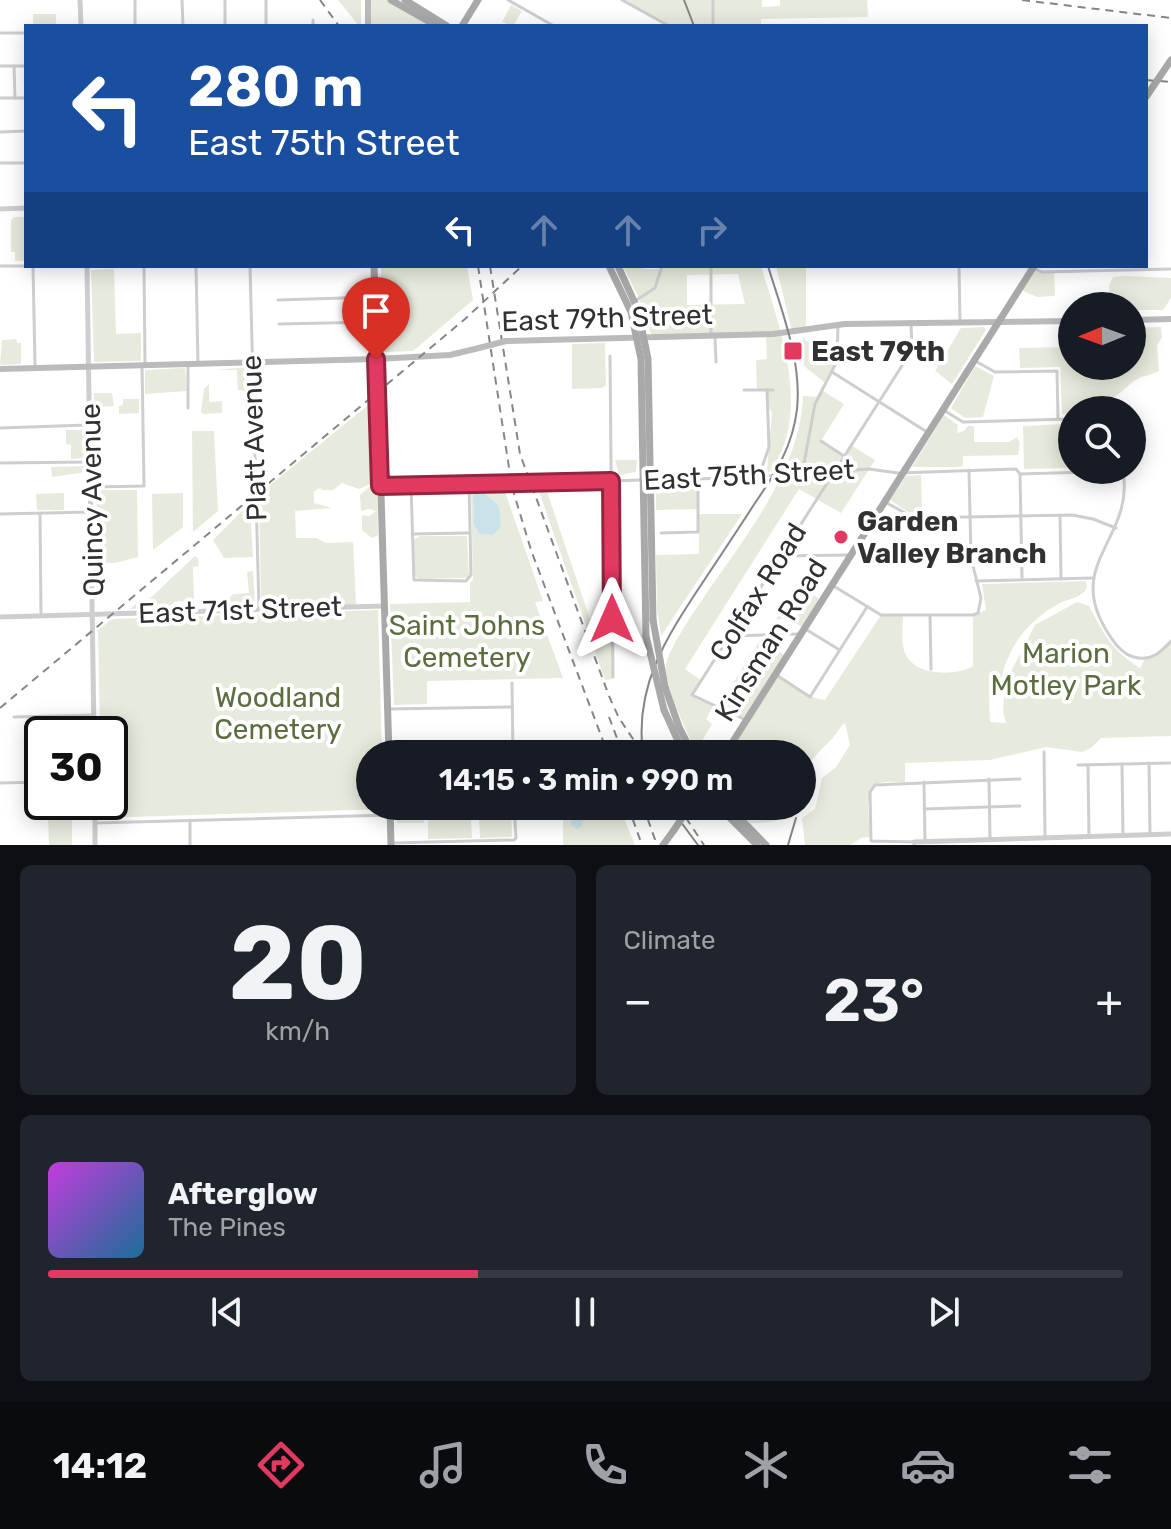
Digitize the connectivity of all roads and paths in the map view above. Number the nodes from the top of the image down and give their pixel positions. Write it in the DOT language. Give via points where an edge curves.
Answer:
graph roads {
  1 [pos="80,0"];
  2 [pos="135,0"];
  3 [pos="182,0"];
  4 [pos="225,0"];
  5 [pos="266,0"];
  6 [pos="368,0"];
  7 [pos="391,0"];
  8 [pos="478,0"];
  9 [pos="508,0"];
  10 [pos="622,0"];
  11 [pos="713,0"];
  12 [pos="410,1"];
  13 [pos="313,20"];
  14 [pos="81,24"];
  15 [pos="135,24"];
  16 [pos="183,24"];
  17 [pos="225,24"];
  18 [pos="266,24"];
  19 [pos="313,24"];
  20 [pos="368,24"];
  21 [pos="433,24"];
  22 [pos="444,24"];
  23 [pos="463,24"];
  24 [pos="550,24"];
  25 [pos="665,24"];
  26 [pos="713,24"];
  27 [pos="0,33"];
  28 [pos="24,33"];
  29 [pos="1171,60"];
  30 [pos="0,66"];
  31 [pos="14,66"];
  32 [pos="24,66"];
  33 [pos="1148,94"];
  34 [pos="0,98"];
  35 [pos="15,98"];
  36 [pos="24,98"];
  37 [pos="24,131"];
  38 [pos="0,132"];
  39 [pos="0,163"];
  40 [pos="24,163"];
  41 [pos="24,208"];
  42 [pos="0,209"];
  43 [pos="0,266"];
  44 [pos="24,266"];
  45 [pos="33,268"];
  46 [pos="87,268"];
  47 [pos="144,268"];
  48 [pos="196,268"];
  49 [pos="250,268"];
  50 [pos="374,268"];
  51 [pos="610,268"];
  52 [pos="619,268"];
  53 [pos="662,268"];
  54 [pos="711,268"];
  55 [pos="959,268"];
  56 [pos="1032,268"];
  57 [pos="1035,268"];
  58 [pos="1171,269"];
  59 [pos="375,297"];
  60 [pos="278,300"];
  61 [pos="635,301"];
  62 [pos="1171,319"];
  63 [pos="1146,320"];
  64 [pos="1058,321"];
  65 [pos="375,322"];
  66 [pos="960,322"];
  67 [pos="911,323"];
  68 [pos="998,323"];
  69 [pos="279,324"];
  70 [pos="838,325"];
  71 [pos="713,335"];
  72 [pos="642,337"];
  73 [pos="610,356"];
  74 [pos="376,359"];
  75 [pos="973,360"];
  76 [pos="252,362"];
  77 [pos="716,362"];
  78 [pos="188,363"];
  79 [pos="198,364"];
  80 [pos="144,365"];
  81 [pos="89,366"];
  82 [pos="35,368"];
  83 [pos="0,369"];
  84 [pos="832,372"];
  85 [pos="744,390"];
  86 [pos="879,402"];
  87 [pos="188,408"];
  88 [pos="942,409"];
  89 [pos="1058,419"];
  90 [pos="91,425"];
  91 [pos="0,428"];
  92 [pos="928,433"];
  93 [pos="821,441"];
  94 [pos="844,456"];
  95 [pos="92,461"];
  96 [pos="0,463"];
  97 [pos="969,470"];
  98 [pos="835,471"];
  99 [pos="902,473"];
  100 [pos="1058,473"];
  101 [pos="802,474"];
  102 [pos="1020,474"];
  103 [pos="759,476"];
  104 [pos="698,479"];
  105 [pos="647,480"];
  106 [pos="611,481"];
  107 [pos="469,484"];
  108 [pos="1124,484"];
  109 [pos="411,485"];
  110 [pos="380,486"];
  111 [pos="92,487"];
  112 [pos="884,501"];
  113 [pos="93,512"];
  114 [pos="40,513"];
  115 [pos="0,514"];
  116 [pos="1060,516"];
  117 [pos="1021,517"];
  118 [pos="970,518"];
  119 [pos="1116,528"];
  120 [pos="470,533"];
  121 [pos="661,533"];
  122 [pos="412,534"];
  123 [pos="850,555"];
  124 [pos="781,556"];
  125 [pos="1093,578"];
  126 [pos="1022,579"];
  127 [pos="1061,579"];
  128 [pos="976,581"];
  129 [pos="831,585"];
  130 [pos="384,606"];
  131 [pos="867,607"];
  132 [pos="259,610"];
  133 [pos="94,614"];
  134 [pos="41,615"];
  135 [pos="930,616"];
  136 [pos="0,617"];
  137 [pos="802,631"];
  138 [pos="730,636"];
  139 [pos="1171,641"];
  140 [pos="839,650"];
  141 [pos="931,669"];
  142 [pos="775,674"];
  143 [pos="613,677"];
  144 [pos="512,683"];
  145 [pos="512,707"];
  146 [pos="387,709"];
  147 [pos="94,715"];
  148 [pos="14,717"];
  149 [pos="746,720"];
  150 [pos="388,740"];
  151 [pos="513,740"];
  152 [pos="678,740"];
  153 [pos="686,740"];
  154 [pos="734,740"];
  155 [pos="1044,752"];
  156 [pos="1149,763"];
  157 [pos="1171,763"];
  158 [pos="1122,764"];
  159 [pos="1078,765"];
  160 [pos="1088,765"];
  161 [pos="989,779"];
  162 [pos="1020,779"];
  163 [pos="24,782"];
  164 [pos="924,782"];
  165 [pos="0,783"];
  166 [pos="1020,806"];
  167 [pos="990,807"];
  168 [pos="924,809"];
  169 [pos="356,812"];
  170 [pos="190,820"];
  171 [pos="390,820"];
  172 [pos="514,820"];
  173 [pos="680,820"];
  174 [pos="734,820"];
  175 [pos="741,820"];
  176 [pos="95,823"];
  177 [pos="1171,834"];
  178 [pos="1150,835"];
  179 [pos="1123,836"];
  180 [pos="1045,837"];
  181 [pos="1089,837"];
  182 [pos="990,839"];
  183 [pos="515,841"];
  184 [pos="925,842"];
  185 [pos="914,843"];
  186 [pos="391,844"];
  187 [pos="762,844"];
  188 [pos="95,845"];
  189 [pos="190,845"];
  190 [pos="663,845"];
  1 -- 14 [label="street"];
  2 -- 15 [label="street"];
  3 -- 16 [label="street"];
  4 -- 17 [label="street"];
  5 -- 18 [label="street"];
  6 -- 20 [label="main road"];
  7 -- 21 [label="main road"];
  8 -- 23 [label="main road"];
  9 -- 24 [label="street"];
  10 -- 25 [label="street"];
  11 -- 26 [label="street"];
  12 -- 22 [label="main road"];
  13 -- 19 [label="street"];
  27 -- 28 [label="street"];
  29 -- 33 [label="main road, bridge"];
  30 -- 31 [label="street"];
  31 -- 32 [label="street"];
  31 -- 35 [label="street"];
  34 -- 35 [label="street"];
  35 -- 36 [label="street"];
  37 -- 38 [label="street"];
  39 -- 40 [label="street"];
  41 -- 42 [label="street"];
  43 -- 44 [label="street"];
  45 -- 82 [label="street"];
  46 -- 81 [label="street, Quincy Avenue"];
  47 -- 80 [label="street"];
  48 -- 79 [label="street"];
  49 -- 76 [label="street, Platt Avenue"];
  50 -- 59 [label="main road"];
  51 -- 72 [label="main road"];
  52 -- 61 [label="main road"];
  53 -- 61 [label="street" via="655,288"];
  54 -- 71 [label="street"];
  55 -- 66 [label="street"];
  56 -- 68 [label="main road, Kinsman Road"];
  57 -- 58 [label="street"];
  59 -- 60 [label="street"];
  59 -- 65 [label="main road"];
  61 -- 72 [label="main road"];
  62 -- 63 [label="main road"];
  64 -- 68 [label="main road, East 79th Street"];
  65 -- 69 [label="street"];
  65 -- 74 [label="main road"];
  66 -- 67 [label="main road, East 79th Street"];
  66 -- 68 [label="main road, East 79th Street"];
  67 -- 70 [label="main road, East 79th Street"];
  67 -- 86 [label="street, Colfax Road" via="912,350"];
  68 -- 75 [label="main road, Kinsman Road"];
  70 -- 71 [label="main road, East 79th Street"];
  70 -- 84 [label="street" via="838,358"];
  71 -- 72 [label="main road, East 79th Street"];
  71 -- 77 [label="street"];
  72 -- 74 [label="main road, East 79th Street, bridge" via="506,341 450,355"];
  72 -- 105 [label="main road"];
  73 -- 106 [label="street"];
  74 -- 76 [label="main road, East 79th Street"];
  74 -- 110 [label="main road"];
  75 -- 88 [label="main road, Kinsman Road"];
  75 -- 89 [label="street" via="995,372 1057,371"];
  76 -- 79 [label="main road, East 79th Street"];
  76 -- 132 [label="street, Platt Avenue"];
  78 -- 79 [label="main road, East 79th Street"];
  78 -- 80 [label="main road, East 79th Street"];
  78 -- 87 [label="street"];
  80 -- 81 [label="main road, East 79th Street"];
  80 -- 111 [label="street" via="144,486"];
  81 -- 82 [label="main road, East 79th Street"];
  81 -- 90 [label="street, Quincy Avenue"];
  82 -- 83 [label="main road, East 79th Street"];
  84 -- 86 [label="street"];
  84 -- 101 [label="street" via="813,409"];
  85 -- 103 [label="street" via="770,390 769,447"];
  86 -- 92 [label="street"];
  86 -- 94 [label="street, Colfax Road"];
  88 -- 89 [label="street" via="963,422"];
  88 -- 92 [label="main road, Kinsman Road"];
  90 -- 91 [label="street"];
  90 -- 95 [label="street, Quincy Avenue"];
  92 -- 99 [label="main road, Kinsman Road"];
  93 -- 94 [label="street"];
  94 -- 98 [label="street, Colfax Road"];
  95 -- 96 [label="street"];
  95 -- 111 [label="street, Quincy Avenue"];
  97 -- 99 [label="street, East 75th Street"];
  97 -- 102 [label="street, East 75th Street" via="1016,469"];
  97 -- 118 [label="street"];
  98 -- 99 [label="street, East 75th Street"];
  98 -- 101 [label="street, East 75th Street"];
  98 -- 124 [label="street, Colfax Road"];
  99 -- 112 [label="main road, Kinsman Road"];
  100 -- 102 [label="street, East 75th Street"];
  101 -- 103 [label="street, East 75th Street"];
  102 -- 117 [label="street"];
  103 -- 104 [label="street, East 75th Street"];
  104 -- 105 [label="street, East 75th Street"];
  104 -- 121 [label="street" via="698,532"];
  105 -- 106 [label="street, East 75th Street"];
  105 -- 152 [label="main road, bridge" via="646,636 654,679"];
  105 -- 153 [label="main road, bridge" via="653,620 665,687"];
  106 -- 107 [label="street, East 75th Street, bridge"];
  106 -- 143 [label="street"];
  107 -- 109 [label="street, East 75th Street"];
  107 -- 120 [label="street"];
  108 -- 119 [label="street"];
  109 -- 110 [label="street, East 75th Street"];
  109 -- 122 [label="street"];
  110 -- 130 [label="main road"];
  111 -- 113 [label="street, Quincy Avenue"];
  112 -- 118 [label="street" via="914,518"];
  112 -- 123 [label="main road, Kinsman Road"];
  113 -- 114 [label="street"];
  113 -- 133 [label="street, Quincy Avenue"];
  114 -- 115 [label="street"];
  114 -- 134 [label="street"];
  116 -- 117 [label="street"];
  116 -- 119 [label="street" via="1087,517"];
  116 -- 127 [label="street"];
  117 -- 118 [label="street"];
  117 -- 126 [label="street"];
  118 -- 128 [label="street"];
  119 -- 125 [label="street"];
  120 -- 122 [label="street"];
  120 -- 122 [label="street" via="470,579 414,580"];
  123 -- 124 [label="street"];
  123 -- 129 [label="main road, Kinsman Road"];
  124 -- 138 [label="street, Colfax Road"];
  125 -- 127 [label="street"];
  125 -- 139 [label="street" via="1098,613 1121,650 1149,658"];
  126 -- 127 [label="street"];
  126 -- 128 [label="street"];
  128 -- 135 [label="street" via="981,608 973,615"];
  129 -- 131 [label="street"];
  129 -- 137 [label="main road, Kinsman Road"];
  130 -- 132 [label="street, East 71st Street"];
  130 -- 146 [label="main road"];
  131 -- 135 [label="street" via="881,615"];
  131 -- 140 [label="street"];
  132 -- 133 [label="street, East 71st Street"];
  133 -- 134 [label="street, East 71st Street"];
  133 -- 147 [label="street, Quincy Avenue"];
  134 -- 136 [label="street, East 71st Street"];
  135 -- 141 [label="street"];
  137 -- 138 [label="street"];
  137 -- 140 [label="street"];
  137 -- 142 [label="main road, Kinsman Road"];
  138 -- 149 [label="street, Colfax Road" via="692,695"];
  140 -- 142 [label="street" via="810,697"];
  142 -- 149 [label="main road, Kinsman Road"];
  144 -- 145 [label="street"];
  145 -- 146 [label="street"];
  145 -- 151 [label="street"];
  146 -- 150 [label="main road"];
  147 -- 148 [label="street"];
  149 -- 154 [label="main road, Kinsman Road"];
  155 -- 180 [label="street"];
  156 -- 157 [label="street"];
  156 -- 158 [label="street"];
  156 -- 178 [label="street"];
  158 -- 160 [label="street"];
  158 -- 179 [label="street"];
  159 -- 160 [label="street"];
  160 -- 181 [label="street"];
  161 -- 162 [label="street"];
  161 -- 164 [label="street"];
  161 -- 167 [label="street"];
  163 -- 165 [label="street"];
  164 -- 168 [label="street"];
  164 -- 185 [label="street" via="875,785 870,792 871,841"];
  166 -- 167 [label="street"];
  167 -- 168 [label="street"];
  167 -- 182 [label="street"];
  168 -- 184 [label="street"];
  169 -- 170 [label="street"];
  170 -- 176 [label="street"];
  170 -- 189 [label="street"];
  171 -- 186 [label="main road"];
  172 -- 183 [label="street"];
  173 -- 190 [label="main road, bridge"];
  174 -- 187 [label="main road"];
  175 -- 187 [label="main road"];
  176 -- 188 [label="street"];
  177 -- 178 [label="street"];
  178 -- 179 [label="street"];
  179 -- 181 [label="street"];
  180 -- 181 [label="street"];
  180 -- 182 [label="street"];
  182 -- 184 [label="street"];
  183 -- 186 [label="street"];
  184 -- 185 [label="street"];
}
